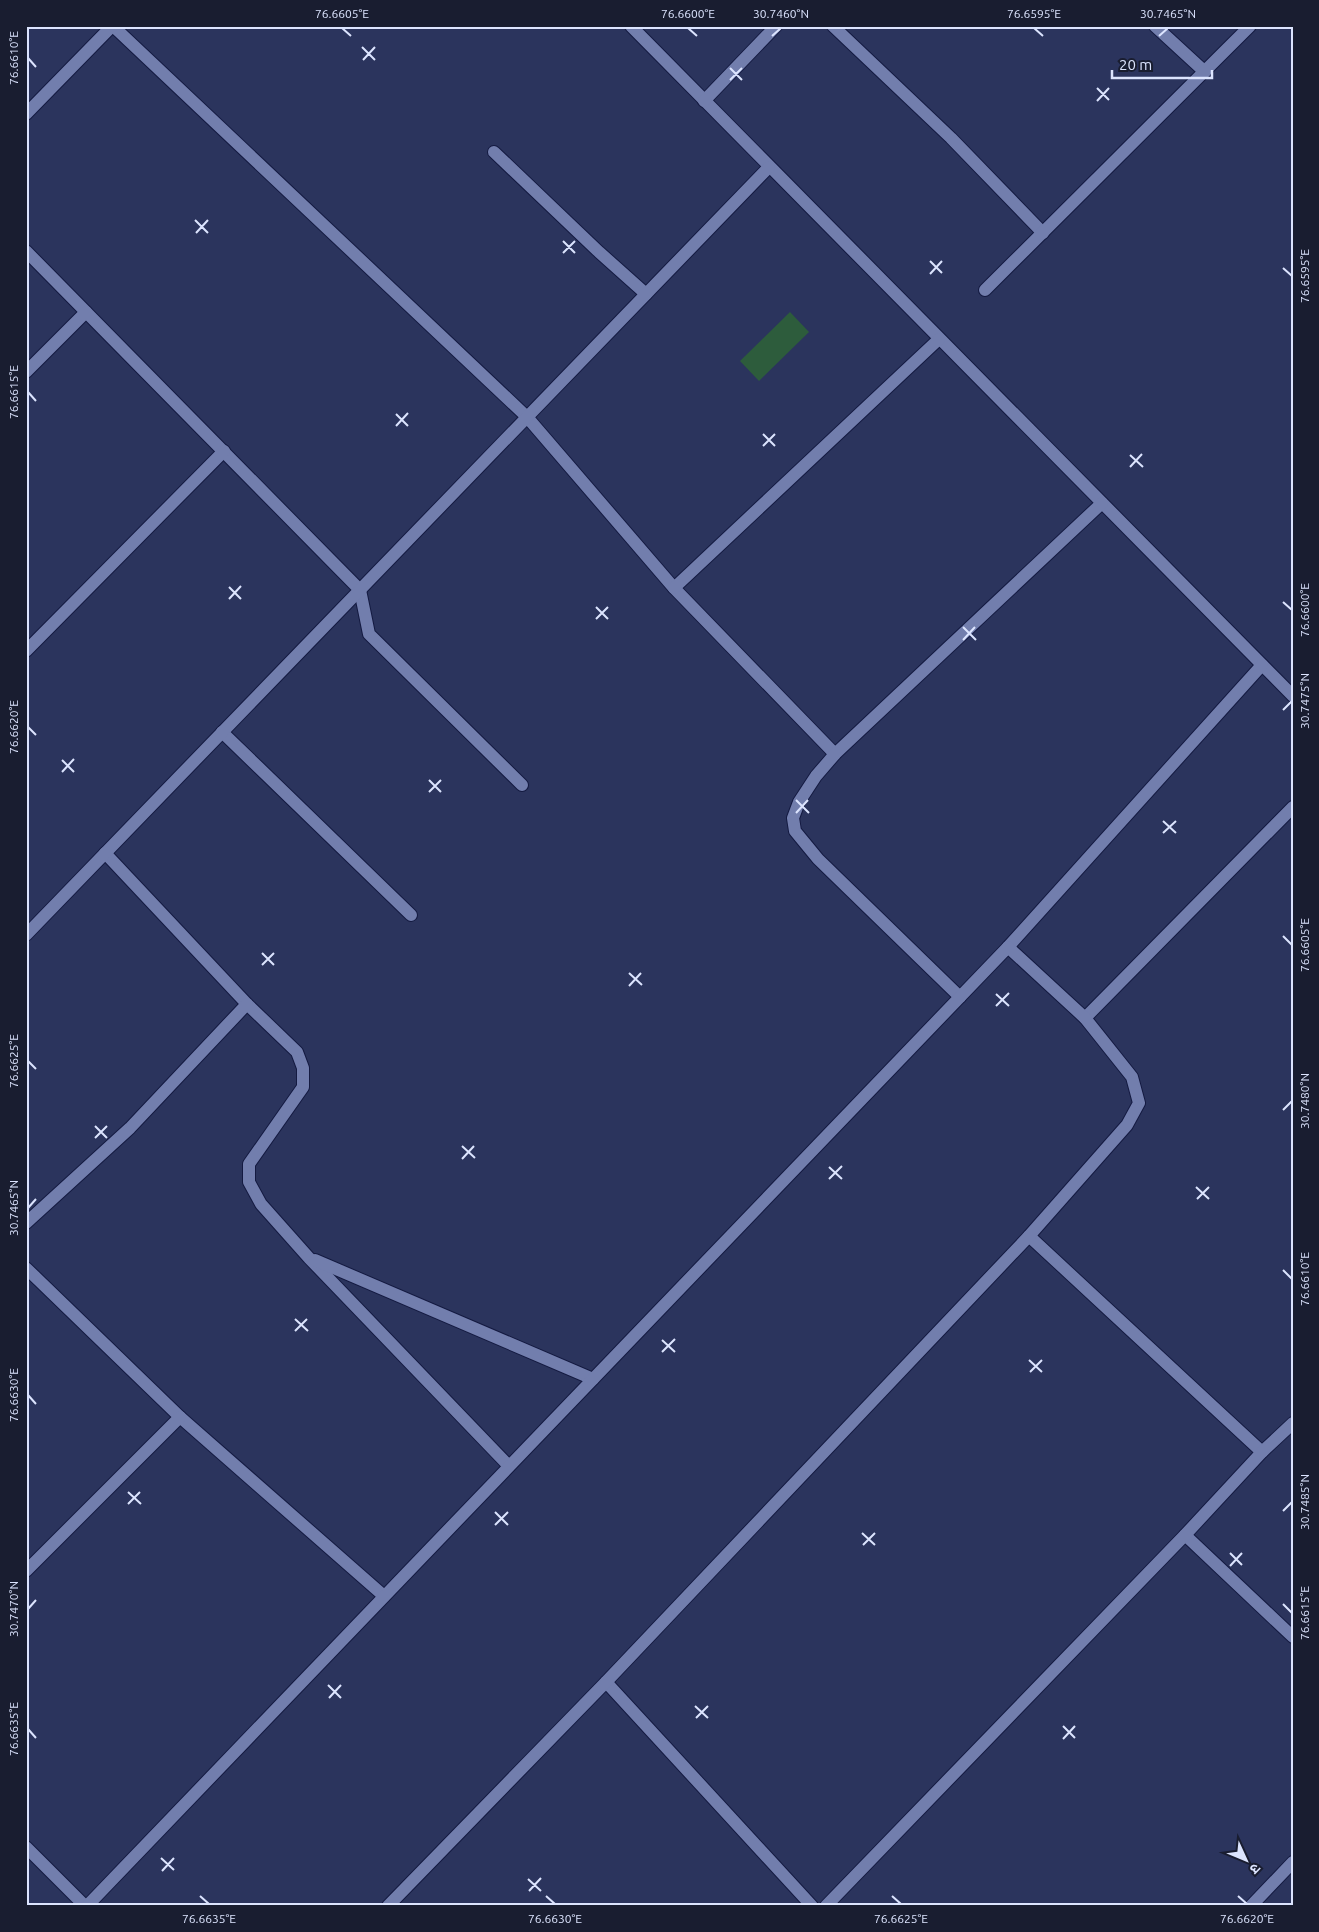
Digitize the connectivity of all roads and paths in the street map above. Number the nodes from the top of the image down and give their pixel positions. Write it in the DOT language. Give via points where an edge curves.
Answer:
graph roads {
  1 [pos="112,26"];
  2 [pos="631,26"];
  3 [pos="776,26"];
  4 [pos="833,26"];
  5 [pos="1156,26"];
  6 [pos="1250,26"];
  7 [pos="1205,72"];
  8 [pos="704,101"];
  9 [pos="26,114"];
  10 [pos="494,152"];
  11 [pos="770,166"];
  12 [pos="1043,233"];
  13 [pos="26,251"];
  14 [pos="985,290"];
  15 [pos="646,294"];
  16 [pos="86,312"];
  17 [pos="939,338"];
  18 [pos="26,372"];
  19 [pos="527,417"];
  20 [pos="224,451"];
  21 [pos="1102,503"];
  22 [pos="674,588"];
  23 [pos="360,590"];
  24 [pos="26,651"];
  25 [pos="1262,665"];
  26 [pos="1293,696"];
  27 [pos="222,732"];
  28 [pos="835,754"];
  29 [pos="522,785"];
  30 [pos="1293,807"];
  31 [pos="105,853"];
  32 [pos="411,915"];
  33 [pos="28,929"];
  34 [pos="1008,947"];
  35 [pos="960,997"];
  36 [pos="247,1004"];
  37 [pos="1085,1018"];
  38 [pos="26,1224"];
  39 [pos="1029,1236"];
  40 [pos="309,1258"];
  41 [pos="26,1268"];
  42 [pos="593,1379"];
  43 [pos="180,1417"];
  44 [pos="1293,1423"];
  45 [pos="1262,1452"];
  46 [pos="509,1466"];
  47 [pos="1185,1535"];
  48 [pos="26,1570"];
  49 [pos="384,1596"];
  50 [pos="1293,1637"];
  51 [pos="606,1682"];
  52 [pos="26,1847"];
  53 [pos="1293,1862"];
  54 [pos="86,1906"];
  55 [pos="388,1906"];
  56 [pos="812,1906"];
  57 [pos="826,1906"];
  58 [pos="1251,1906"];
  1 -- 9 [label="street"];
  1 -- 19 [label="street"];
  2 -- 8 [label="street"];
  3 -- 8 [label="street"];
  4 -- 12 [label="street" via="951,138"];
  5 -- 7 [label="street"];
  6 -- 7 [label="street"];
  7 -- 12 [label="street"];
  8 -- 11 [label="street"];
  10 -- 15 [label="street"];
  11 -- 15 [label="street"];
  11 -- 17 [label="street"];
  12 -- 14 [label="street"];
  13 -- 16 [label="street"];
  15 -- 19 [label="street"];
  16 -- 18 [label="street"];
  16 -- 20 [label="street"];
  17 -- 21 [label="street"];
  17 -- 22 [label="street"];
  19 -- 22 [label="street"];
  19 -- 23 [label="street"];
  20 -- 23 [label="street"];
  20 -- 24 [label="street"];
  21 -- 25 [label="street"];
  21 -- 28 [label="street"];
  22 -- 28 [label="street"];
  23 -- 27 [label="street"];
  23 -- 29 [label="street" via="369,634"];
  25 -- 26 [label="street"];
  25 -- 34 [label="street"];
  27 -- 31 [label="street"];
  27 -- 32 [label="street"];
  28 -- 35 [label="street" via="799,802 793,818 795,831 818,859"];
  30 -- 37 [label="street"];
  31 -- 33 [label="street"];
  31 -- 36 [label="street"];
  34 -- 35 [label="street"];
  34 -- 37 [label="street"];
  35 -- 42 [label="street"];
  36 -- 38 [label="street" via="130,1128"];
  36 -- 40 [label="street" via="297,1052 303,1087 249,1164 249,1182 261,1204"];
  37 -- 39 [label="street" via="1132,1077 1139,1103 1127,1125"];
  39 -- 45 [label="street"];
  39 -- 51 [label="street"];
  40 -- 42 [label="street"];
  40 -- 46 [label="street"];
  41 -- 43 [label="street"];
  42 -- 46 [label="street"];
  43 -- 48 [label="street"];
  43 -- 49 [label="street"];
  44 -- 45 [label="street"];
  45 -- 47 [label="street"];
  46 -- 49 [label="street"];
  47 -- 50 [label="street"];
  47 -- 57 [label="street"];
  49 -- 54 [label="street"];
  51 -- 55 [label="street"];
  51 -- 56 [label="street"];
  52 -- 54 [label="street"];
  53 -- 58 [label="street"];
}
